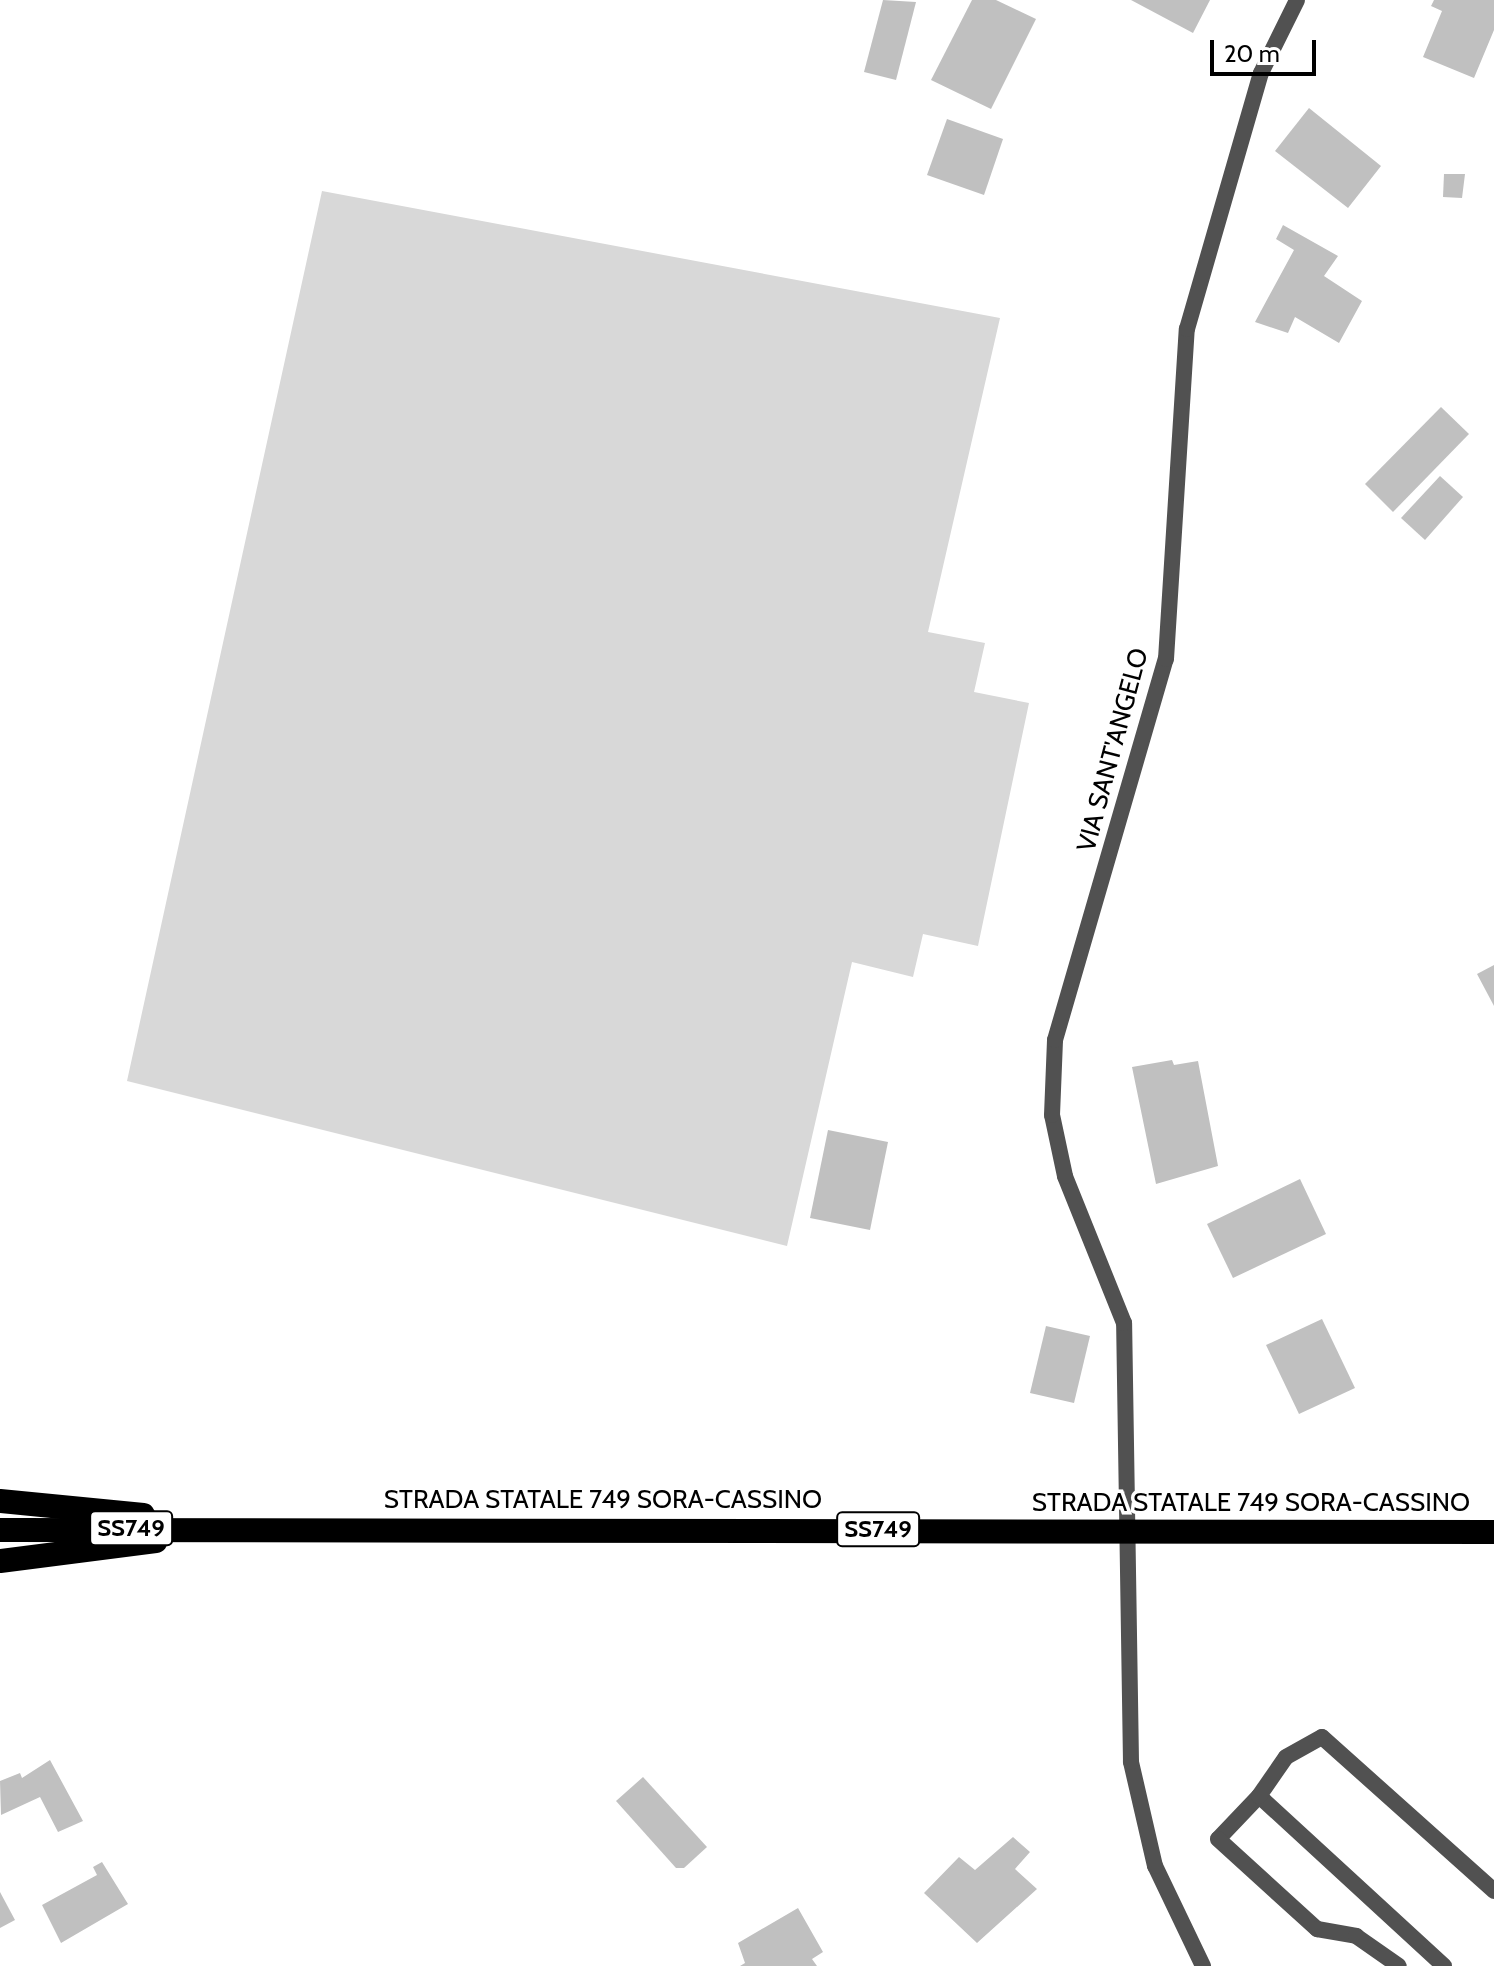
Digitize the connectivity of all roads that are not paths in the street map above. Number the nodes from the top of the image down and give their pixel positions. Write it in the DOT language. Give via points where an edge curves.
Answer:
graph roads {
  1 [pos="1297,0"];
  2 [pos="0,1501"];
  3 [pos="261,1526"];
  4 [pos="0,1530"];
  5 [pos="1494,1532"];
  6 [pos="0,1561"];
  7 [pos="1259,1796"];
  8 [pos="1494,1891"];
  9 [pos="1203,1966"];
  10 [pos="1399,1966"];
  11 [pos="1444,1966"];
  1 -- 9 [label="street, VIA SANT'ANGELO" via="1261,73 1187,329 1166,659 1055,1040 1052,1115 1065,1176 1124,1323 1131,1762 1155,1866"];
  2 -- 3 [label="highway"];
  3 -- 4 [label="highway, STRADA STATALE 749 SORA-CASSINO / SS749"];
  3 -- 5 [label="highway, STRADA STATALE 749 SORA-CASSINO / SS749"];
  3 -- 6 [label="highway"];
  7 -- 8 [label="street" via="1286,1757 1322,1737"];
  7 -- 10 [label="street" via="1218,1839 1317,1929 1356,1936"];
  7 -- 11 [label="street"];
}
